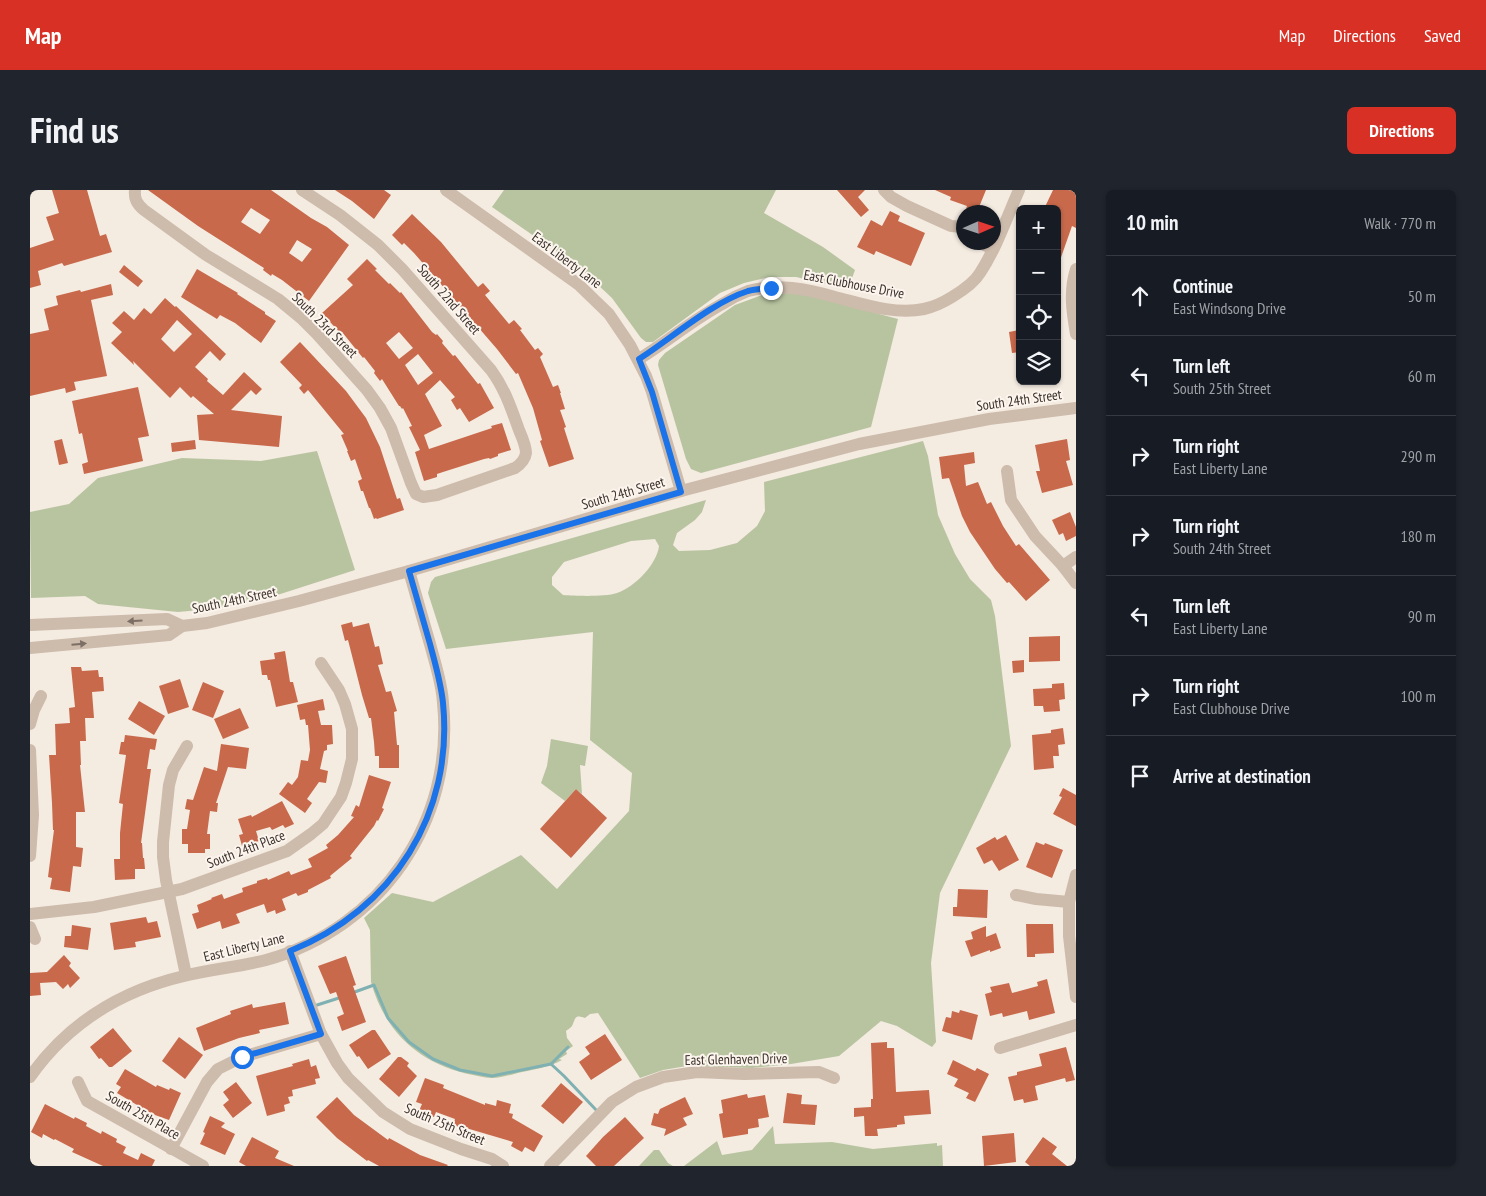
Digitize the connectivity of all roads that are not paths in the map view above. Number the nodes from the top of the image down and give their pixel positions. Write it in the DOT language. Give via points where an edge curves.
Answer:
graph roads {
  1 [pos="302,190"];
  2 [pos="446,190"];
  3 [pos="884,190"];
  4 [pos="1019,190"];
  5 [pos="135,194"];
  6 [pos="1001,227"];
  7 [pos="956,230"];
  8 [pos="990,250"];
  9 [pos="1076,268"];
  10 [pos="1076,334"];
  11 [pos="639,359"];
  12 [pos="1076,408"];
  13 [pos="1007,471"];
  14 [pos="681,492"];
  15 [pos="423,497"];
  16 [pos="1076,557"];
  17 [pos="1063,566"];
  18 [pos="409,571"];
  19 [pos="1076,583"];
  20 [pos="30,625"];
  21 [pos="182,626"];
  22 [pos="30,648"];
  23 [pos="321,663"];
  24 [pos="41,696"];
  25 [pos="30,724"];
  26 [pos="187,746"];
  27 [pos="30,750"];
  28 [pos="30,856"];
  29 [pos="1076,875"];
  30 [pos="168,892"];
  31 [pos="1016,895"];
  32 [pos="1069,902"];
  33 [pos="30,914"];
  34 [pos="30,927"];
  35 [pos="35,939"];
  36 [pos="290,951"];
  37 [pos="186,975"];
  38 [pos="1076,997"];
  39 [pos="1076,1025"];
  40 [pos="321,1034"];
  41 [pos="1000,1048"];
  42 [pos="30,1078"];
  43 [pos="834,1078"];
  44 [pos="78,1082"];
  45 [pos="171,1148"];
  46 [pos="203,1166"];
  47 [pos="503,1166"];
  48 [pos="550,1166"];
  1 -- 15 [label="street, South 22nd Street" via="340,215 402,269 491,370 508,397 526,451 524,462 515,468"];
  2 -- 11 [label="street, East Liberty Lane" via="578,284 609,314"];
  3 -- 7 [label="street" via="906,206"];
  4 -- 6 [label="street, East Clubhouse Drive"];
  5 -- 15 [label="street, South 23rd Street" via="138,205 144,210 285,305 317,334 380,408 391,428 410,483 416,494"];
  8 -- 11 [label="street, East Clubhouse Drive" via="979,274 969,285 925,309 899,311 788,287 749,291 703,315"];
  9 -- 10 [label="street" via="1071,303"];
  11 -- 14 [label="street, East Liberty Lane"];
  12 -- 14 [label="street, South 24th Street" via="989,419 858,444"];
  13 -- 17 [label="street" via="1011,500 1035,536"];
  14 -- 18 [label="street, South 24th Street"];
  16 -- 17 [label="street"];
  17 -- 19 [label="street"];
  18 -- 21 [label="street, South 24th Street" via="252,613"];
  18 -- 36 [label="street, East Liberty Lane" via="443,702 444,755 434,801 414,846 378,894 343,924"];
  21 -- 20 [label="street, South 24th Street, one-way" via="167,619"];
  22 -- 21 [label="street, South 24th Street, one-way" via="169,635"];
  23 -- 30 [label="street, South 24th Place" via="345,704 353,744 346,784 323,824 287,851"];
  24 -- 25 [label="street"];
  26 -- 30 [label="street" via="173,770 169,785 163,842"];
  27 -- 28 [label="street" via="33,815"];
  29 -- 32 [label="street"];
  30 -- 33 [label="street, South 24th Place" via="94,907"];
  30 -- 37 [label="street"];
  31 -- 32 [label="street"];
  32 -- 38 [label="street"];
  34 -- 35 [label="street"];
  36 -- 37 [label="street, East Liberty Lane" via="266,960"];
  36 -- 40 [label="street, South 25th Street"];
  37 -- 42 [label="street, East Liberty Lane" via="134,992 86,1019 40,1062"];
  39 -- 41 [label="street"];
  40 -- 45 [label="street" via="242,1057 218,1069 207,1082"];
  40 -- 47 [label="street, South 25th Street" via="348,1078 383,1112 410,1129"];
  43 -- 48 [label="street, East Glenhaven Drive" via="819,1072 697,1072 663,1077 636,1087 612,1102"];
  44 -- 45 [label="street, South 25th Place" via="87,1101"];
  45 -- 46 [label="street, South 25th Place"];
}
